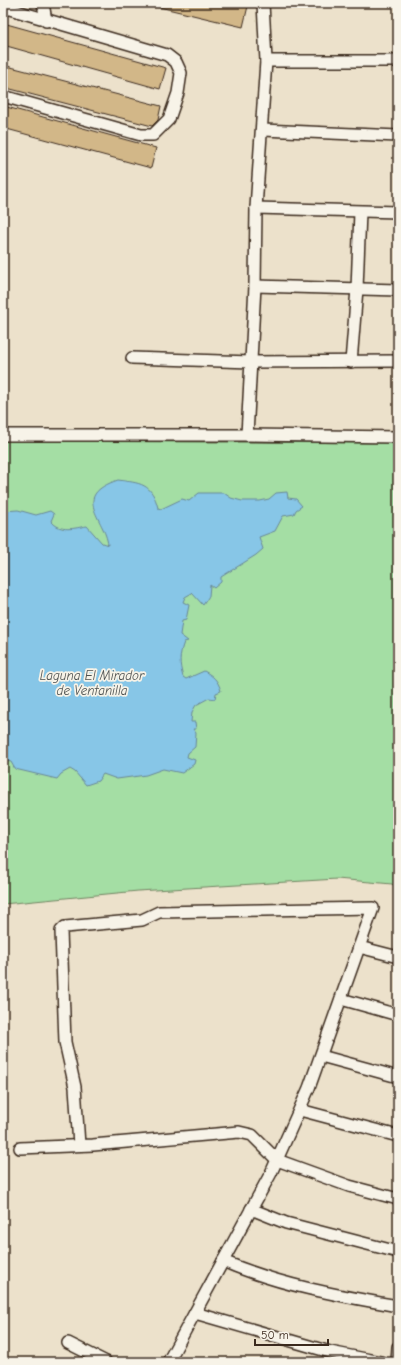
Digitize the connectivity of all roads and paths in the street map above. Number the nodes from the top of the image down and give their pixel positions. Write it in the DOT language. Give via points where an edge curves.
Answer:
graph roads {
  1 [pos="43,3"];
  2 [pos="263,3"];
  3 [pos="3,7"];
  4 [pos="46,21"];
  5 [pos="266,61"];
  6 [pos="398,62"];
  7 [pos="3,96"];
  8 [pos="263,130"];
  9 [pos="398,136"];
  10 [pos="256,208"];
  11 [pos="360,212"];
  12 [pos="398,212"];
  13 [pos="255,286"];
  14 [pos="357,290"];
  15 [pos="398,290"];
  16 [pos="132,358"];
  17 [pos="398,361"];
  18 [pos="250,362"];
  19 [pos="352,362"];
  20 [pos="3,435"];
  21 [pos="247,435"];
  22 [pos="398,437"];
  23 [pos="359,947"];
  24 [pos="398,957"];
  25 [pos="341,999"];
  26 [pos="398,1015"];
  27 [pos="320,1056"];
  28 [pos="398,1077"];
  29 [pos="300,1110"];
  30 [pos="398,1136"];
  31 [pos="79,1145"];
  32 [pos="20,1148"];
  33 [pos="277,1160"];
  34 [pos="398,1199"];
  35 [pos="251,1209"];
  36 [pos="398,1252"];
  37 [pos="223,1261"];
  38 [pos="398,1306"];
  39 [pos="195,1313"];
  40 [pos="68,1343"];
  41 [pos="398,1347"];
  42 [pos="171,1361"];
  43 [pos="106,1362"];
  44 [pos="381,1362"];
  45 [pos="397,1362"];
  1 -- 4 [label="street"];
  2 -- 5 [label="street"];
  3 -- 4 [label="street"];
  4 -- 7 [label="street" via="143,47 167,55 176,62 181,73 178,93 169,119 153,135 142,135"];
  5 -- 6 [label="street"];
  5 -- 8 [label="street"];
  8 -- 9 [label="street"];
  8 -- 10 [label="street"];
  10 -- 11 [label="street"];
  10 -- 13 [label="street"];
  11 -- 12 [label="street"];
  11 -- 14 [label="street"];
  13 -- 14 [label="street"];
  13 -- 18 [label="street"];
  14 -- 15 [label="street"];
  14 -- 19 [label="street"];
  16 -- 18 [label="street"];
  17 -- 19 [label="street"];
  18 -- 19 [label="street"];
  18 -- 21 [label="street"];
  20 -- 21 [label="street"];
  21 -- 22 [label="street"];
  23 -- 24 [label="street"];
  23 -- 25 [label="street"];
  23 -- 31 [label="street" via="373,908 158,912 142,920 65,927 61,930 65,1042 75,1087"];
  25 -- 26 [label="street"];
  25 -- 27 [label="street"];
  27 -- 28 [label="street"];
  27 -- 29 [label="street"];
  29 -- 30 [label="street"];
  29 -- 33 [label="street"];
  31 -- 32 [label="street"];
  31 -- 33 [label="street" via="239,1132 252,1135"];
  33 -- 34 [label="street" via="349,1186"];
  33 -- 35 [label="street"];
  35 -- 36 [label="street" via="286,1223"];
  35 -- 37 [label="street"];
  37 -- 38 [label="street" via="242,1269 339,1296"];
  37 -- 39 [label="street"];
  39 -- 42 [label="street"];
  39 -- 44 [label="street" via="330,1352"];
  40 -- 43 [label="street"];
  41 -- 45 [label="street"];
}
